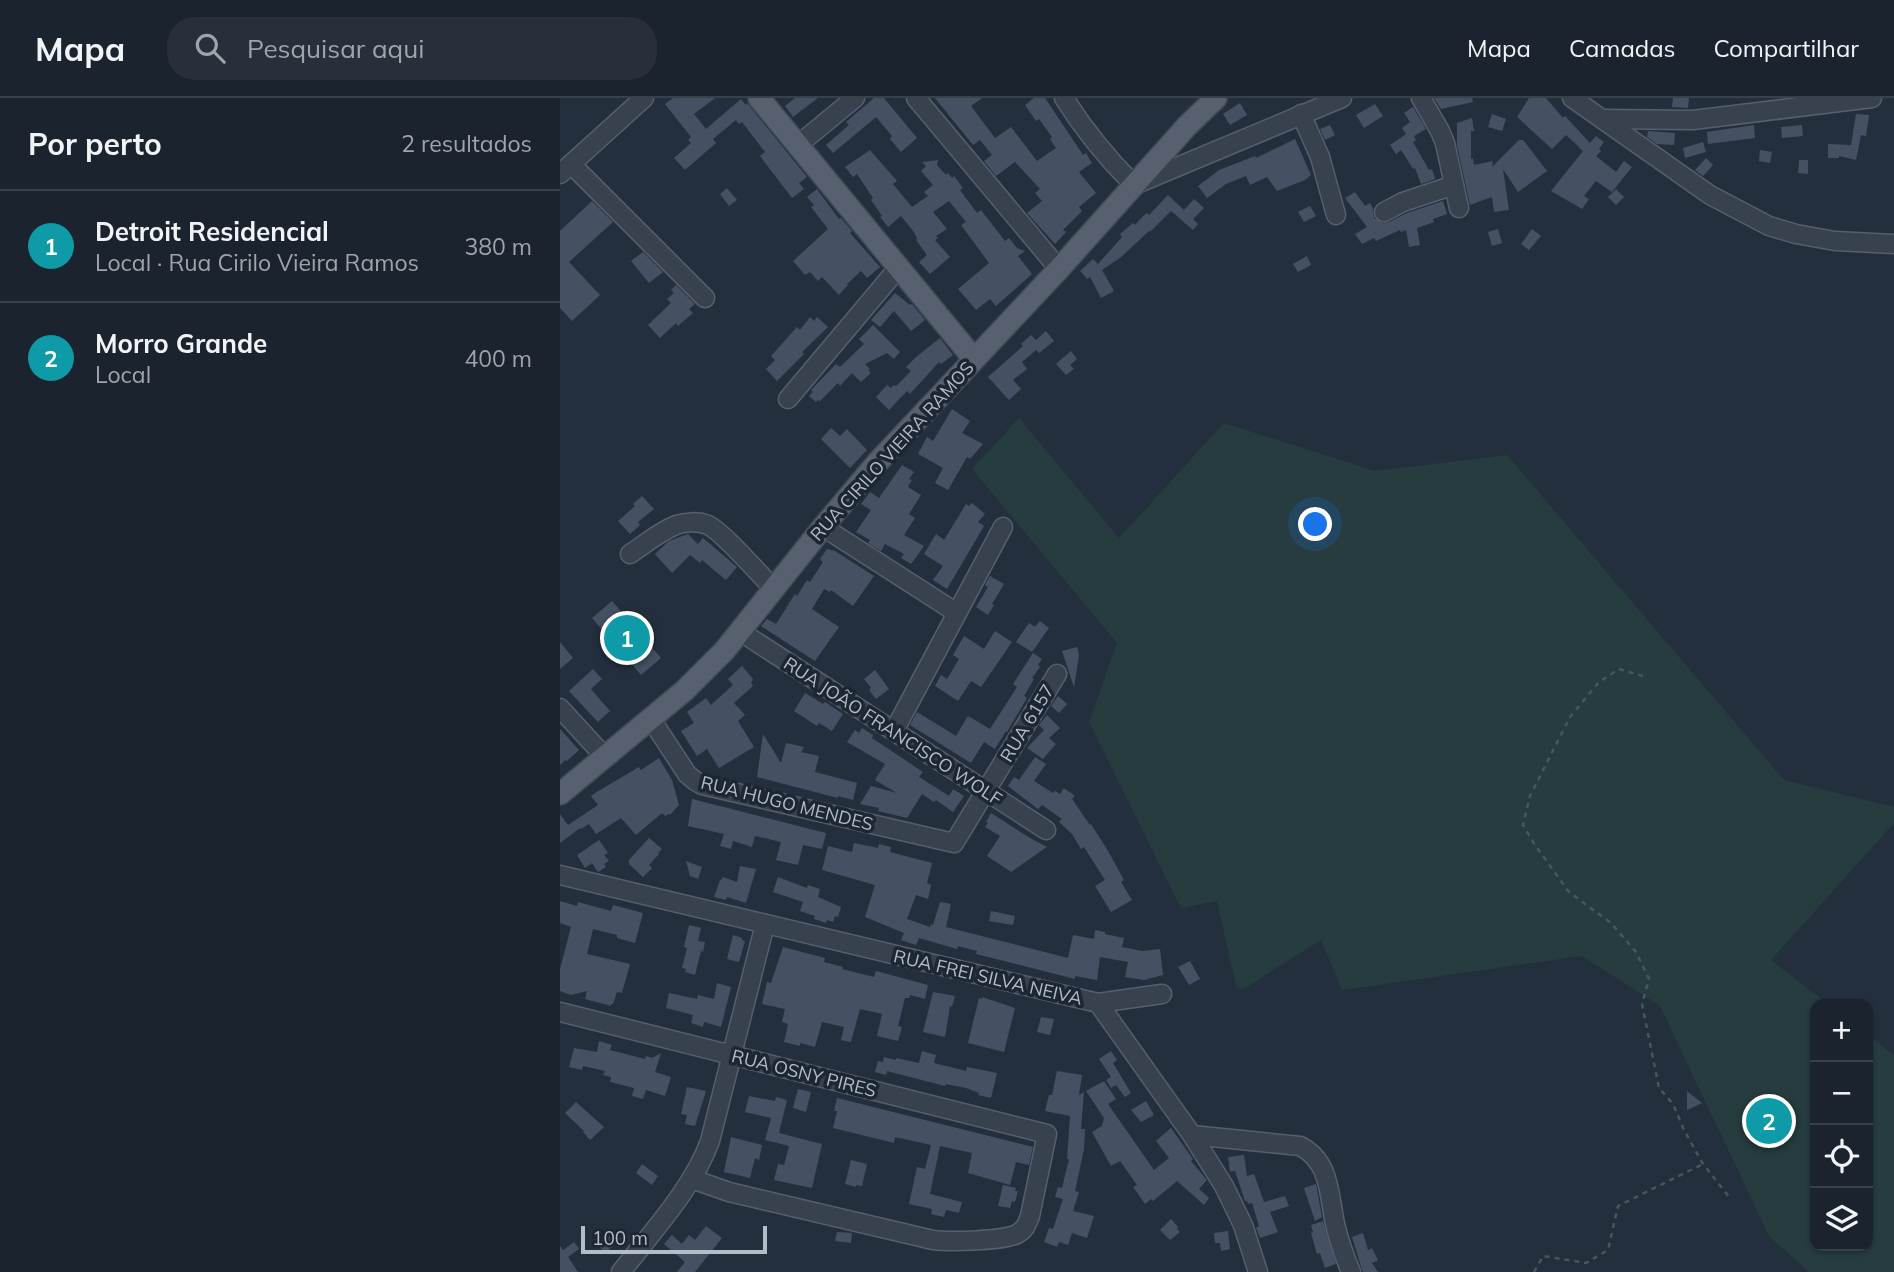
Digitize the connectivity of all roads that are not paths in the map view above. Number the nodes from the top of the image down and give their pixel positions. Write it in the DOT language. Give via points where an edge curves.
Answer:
graph roads {
  1 [pos="644,98"];
  2 [pos="760,98"];
  3 [pos="855,98"];
  4 [pos="916,98"];
  5 [pos="1064,98"];
  6 [pos="1216,98"];
  7 [pos="1342,98"];
  8 [pos="1420,98"];
  9 [pos="1572,98"];
  10 [pos="1872,98"];
  11 [pos="1301,114"];
  12 [pos="1603,119"];
  13 [pos="798,145"];
  14 [pos="566,169"];
  15 [pos="1134,185"];
  16 [pos="1454,185"];
  17 [pos="1459,208"];
  18 [pos="1384,212"];
  19 [pos="1336,215"];
  20 [pos="1890,244"];
  21 [pos="898,267"];
  22 [pos="1059,269"];
  23 [pos="705,298"];
  24 [pos="974,359"];
  25 [pos="788,399"];
  26 [pos="823,527"];
  27 [pos="1003,527"];
  28 [pos="630,554"];
  29 [pos="774,589"];
  30 [pos="957,613"];
  31 [pos="741,632"];
  32 [pos="1057,674"];
  33 [pos="560,708"];
  34 [pos="651,719"];
  35 [pos="894,731"];
  36 [pos="605,757"];
  37 [pos="986,791"];
  38 [pos="560,794"];
  39 [pos="1046,830"];
  40 [pos="954,844"];
  41 [pos="560,875"];
  42 [pos="765,924"];
  43 [pos="1162,995"];
  44 [pos="1098,1003"];
  45 [pos="560,1012"];
  46 [pos="732,1055"];
  47 [pos="1192,1135"];
  48 [pos="692,1179"];
  49 [pos="621,1272"];
  50 [pos="1258,1272"];
  51 [pos="1351,1272"];
  1 -- 14 [label="street"];
  2 -- 13 [label="main road"];
  3 -- 13 [label="street"];
  4 -- 22 [label="street"];
  5 -- 15 [label="street" via="1082,127"];
  6 -- 15 [label="main road, RUA CIRILO VIEIRA RAMOS"];
  7 -- 11 [label="street"];
  8 -- 16 [label="street" via="1445,143"];
  9 -- 12 [label="street"];
  10 -- 12 [label="street" via="1693,120"];
  11 -- 15 [label="street"];
  11 -- 19 [label="street" via="1320,157"];
  12 -- 20 [label="street" via="1710,195 1769,226 1835,241"];
  13 -- 21 [label="main road"];
  14 -- 23 [label="street"];
  15 -- 22 [label="main road, RUA CIRILO VIEIRA RAMOS"];
  16 -- 17 [label="street"];
  16 -- 18 [label="street"];
  21 -- 24 [label="main road"];
  21 -- 25 [label="street"];
  22 -- 24 [label="main road, RUA CIRILO VIEIRA RAMOS"];
  24 -- 26 [label="main road, RUA CIRILO VIEIRA RAMOS"];
  26 -- 29 [label="main road, RUA CIRILO VIEIRA RAMOS"];
  26 -- 30 [label="street"];
  27 -- 30 [label="street"];
  28 -- 29 [label="street" via="678,524 708,525"];
  29 -- 31 [label="main road, RUA CIRILO VIEIRA RAMOS"];
  30 -- 35 [label="street"];
  31 -- 34 [label="main road, RUA CIRILO VIEIRA RAMOS"];
  31 -- 35 [label="street, RUA JOÃO FRANCISCO WOLF"];
  32 -- 37 [label="street, RUA 6157"];
  33 -- 36 [label="street"];
  34 -- 36 [label="main road, RUA CIRILO VIEIRA RAMOS"];
  34 -- 40 [label="street, RUA HUGO MENDES" via="687,774 702,785"];
  35 -- 37 [label="street, RUA JOÃO FRANCISCO WOLF"];
  36 -- 38 [label="main road, RUA CIRILO VIEIRA RAMOS"];
  37 -- 39 [label="street, RUA JOÃO FRANCISCO WOLF"];
  37 -- 40 [label="street, RUA 6157"];
  41 -- 42 [label="street, RUA FREI SILVA NEIVA"];
  42 -- 44 [label="street, RUA FREI SILVA NEIVA"];
  42 -- 46 [label="street"];
  43 -- 44 [label="street"];
  44 -- 47 [label="street, RUA FREI SILVA NEIVA"];
  45 -- 46 [label="street, RUA OSNY PIRES"];
  46 -- 48 [label="street" via="710,1141"];
  46 -- 48 [label="street, RUA OSNY PIRES" via="1047,1133 1030,1216 1018,1234 933,1240 729,1192"];
  47 -- 50 [label="street, RUA FREI SILVA NEIVA" via="1234,1206"];
  47 -- 51 [label="street" via="1300,1146 1311,1152 1326,1179"];
  48 -- 49 [label="street"];
}
